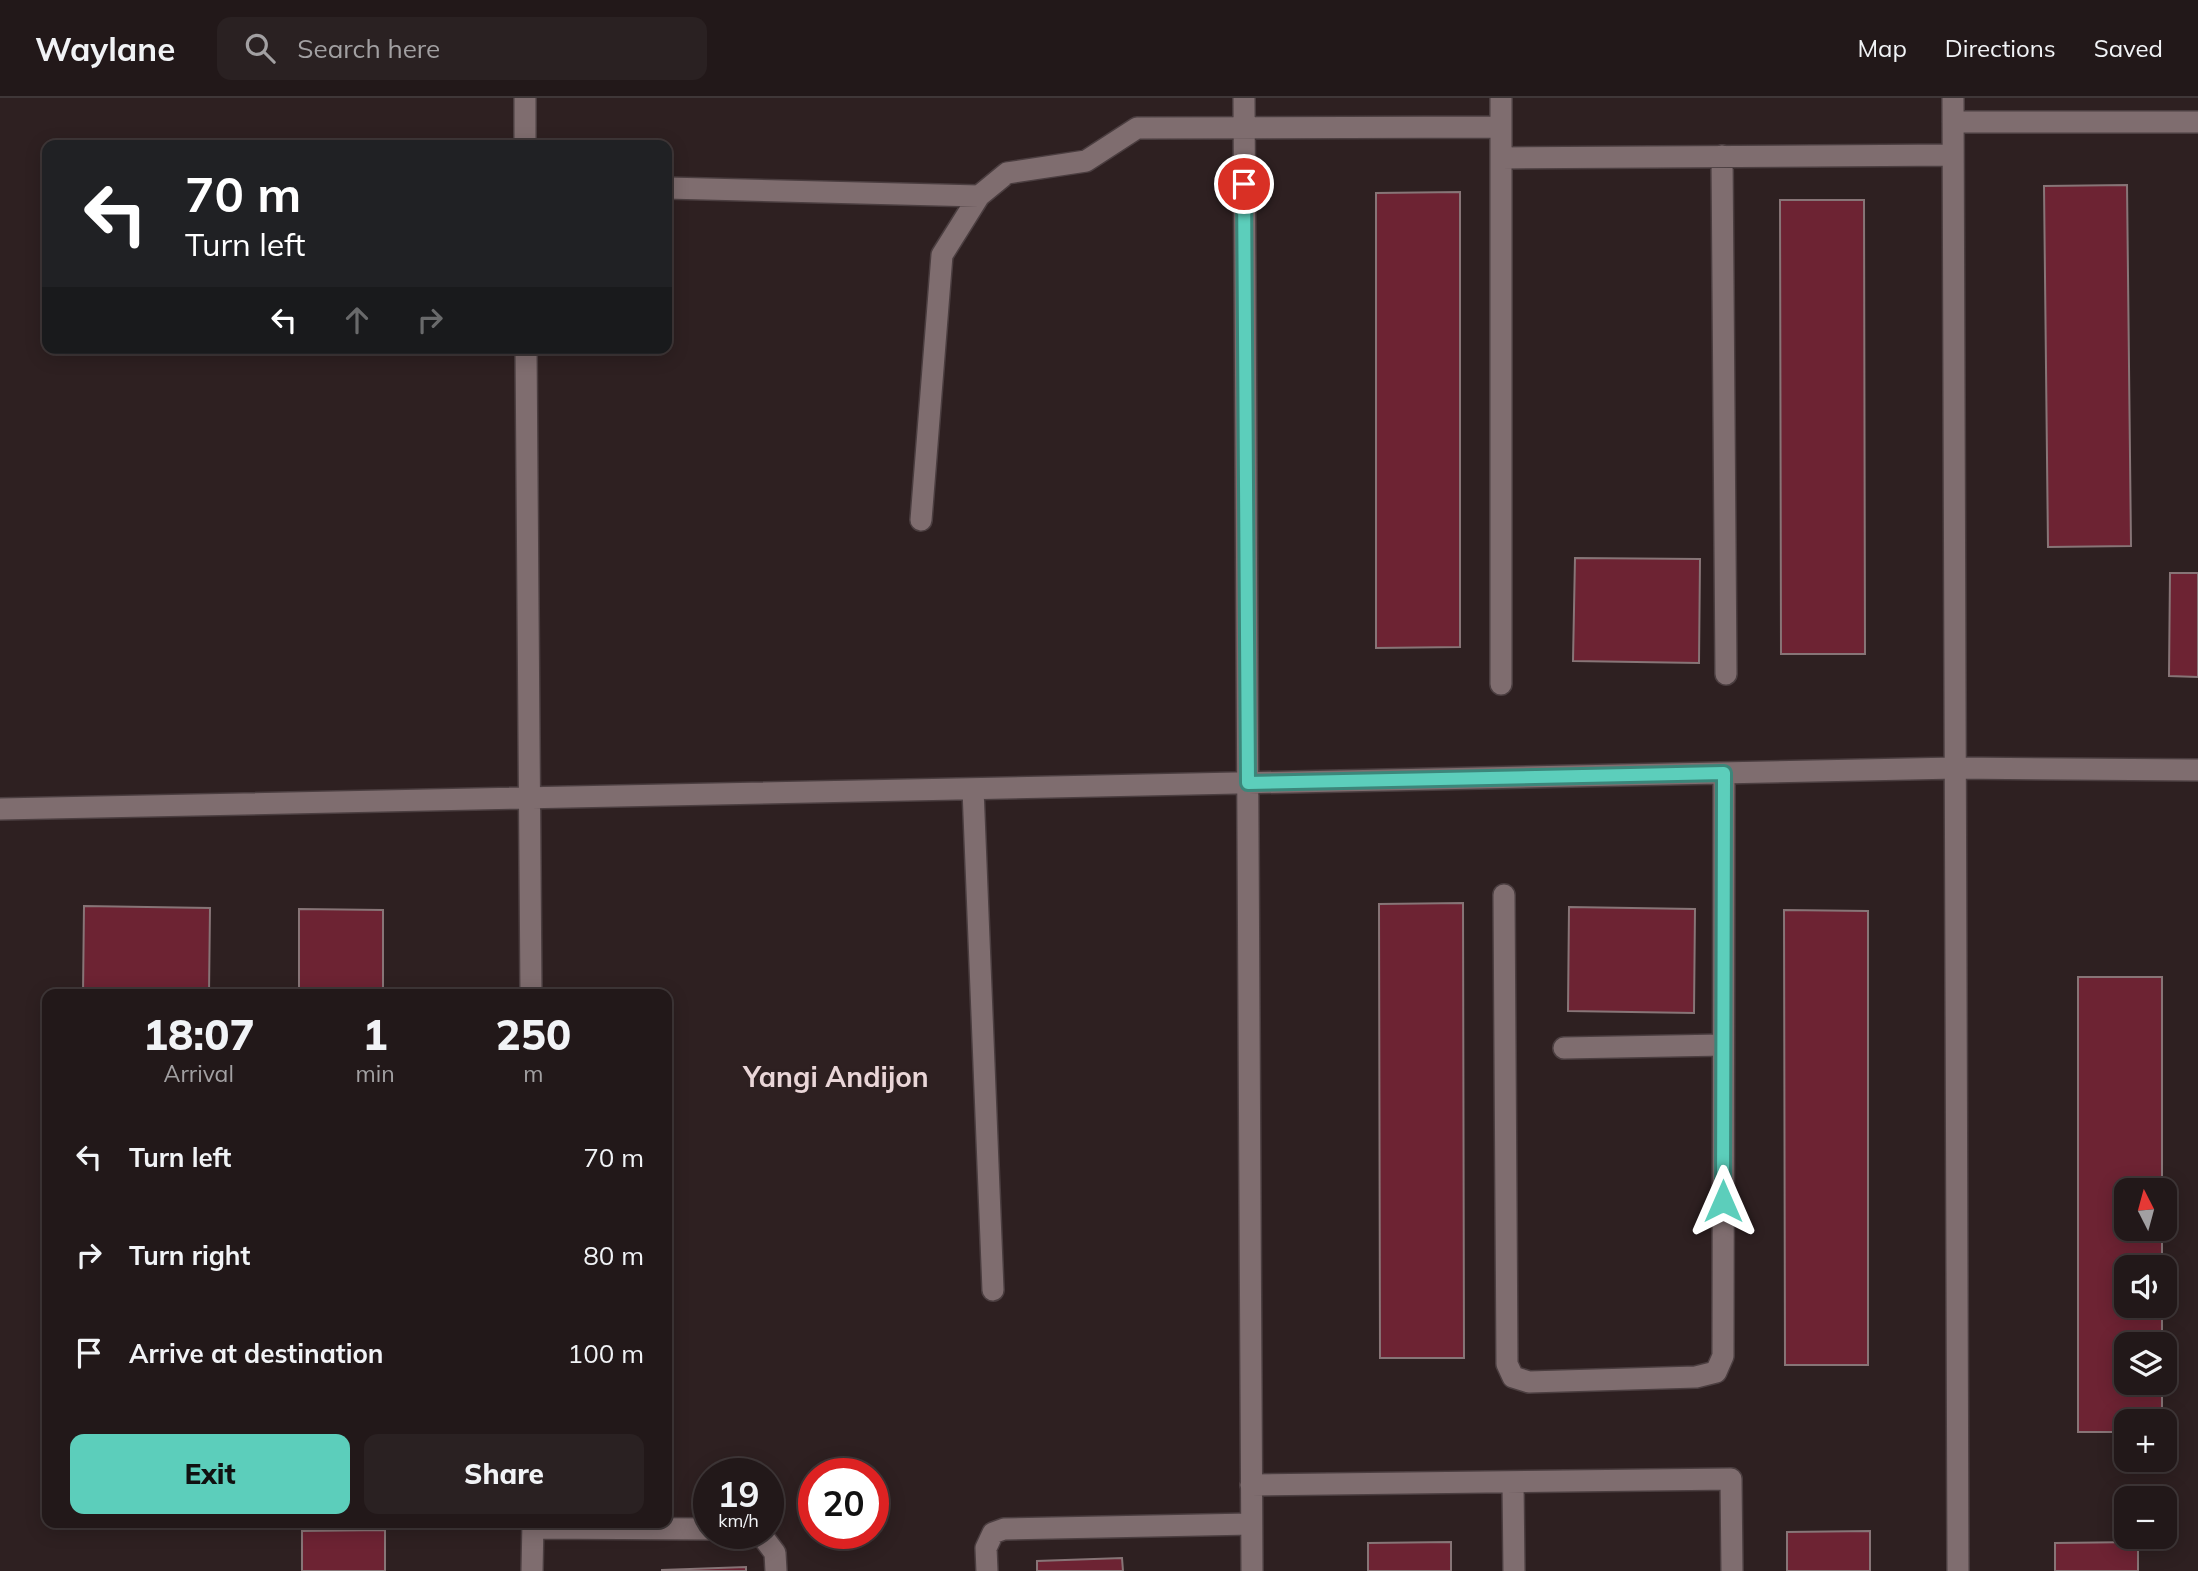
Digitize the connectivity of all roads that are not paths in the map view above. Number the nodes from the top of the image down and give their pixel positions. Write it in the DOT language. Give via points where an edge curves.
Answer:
graph roads {
  1 [pos="525,98"];
  2 [pos="1244,98"];
  3 [pos="1501,98"];
  4 [pos="1953,98"];
  5 [pos="1953,122"];
  6 [pos="2198,122"];
  7 [pos="1501,127"];
  8 [pos="1244,129"];
  9 [pos="524,140"];
  10 [pos="1953,155"];
  11 [pos="1722,156"];
  12 [pos="1501,158"];
  13 [pos="672,188"];
  14 [pos="979,196"];
  15 [pos="526,354"];
  16 [pos="921,520"];
  17 [pos="1726,674"];
  18 [pos="1501,684"];
  19 [pos="1955,768"];
  20 [pos="2198,770"];
  21 [pos="1724,773"];
  22 [pos="1248,783"];
  23 [pos="973,789"];
  24 [pos="530,798"];
  25 [pos="0,809"];
  26 [pos="1504,895"];
  27 [pos="531,989"];
  28 [pos="1723,1045"];
  29 [pos="1564,1048"];
  30 [pos="993,1290"];
  31 [pos="1513,1482"];
  32 [pos="1251,1485"];
  33 [pos="1251,1524"];
  34 [pos="533,1528"];
  35 [pos="665,1528"];
  36 [pos="693,1529"];
  37 [pos="772,1549"];
  38 [pos="533,1571"];
  39 [pos="776,1571"];
  40 [pos="987,1571"];
  41 [pos="1252,1571"];
  42 [pos="1514,1571"];
  43 [pos="1732,1571"];
  44 [pos="1958,1571"];
  1 -- 9 [label="street"];
  2 -- 8 [label="street"];
  3 -- 7 [label="street"];
  4 -- 5 [label="street"];
  5 -- 6 [label="street"];
  5 -- 10 [label="street"];
  7 -- 8 [label="street"];
  7 -- 12 [label="street"];
  8 -- 14 [label="street" via="1137,128 1086,161 1007,173"];
  8 -- 22 [label="street"];
  10 -- 11 [label="street"];
  10 -- 19 [label="street"];
  11 -- 12 [label="street"];
  11 -- 17 [label="street"];
  12 -- 18 [label="street"];
  13 -- 14 [label="street"];
  14 -- 16 [label="street" via="942,255"];
  15 -- 24 [label="street"];
  19 -- 20 [label="street"];
  19 -- 21 [label="street"];
  19 -- 44 [label="street"];
  21 -- 22 [label="street"];
  21 -- 28 [label="street"];
  22 -- 23 [label="street"];
  22 -- 32 [label="street"];
  23 -- 24 [label="street"];
  23 -- 30 [label="street"];
  24 -- 25 [label="street"];
  24 -- 27 [label="street"];
  26 -- 28 [label="street" via="1507,1364 1513,1377 1529,1382 1696,1377 1716,1372 1723,1356"];
  28 -- 29 [label="street"];
  31 -- 32 [label="street"];
  31 -- 42 [label="street"];
  31 -- 43 [label="street" via="1731,1479"];
  32 -- 33 [label="street"];
  33 -- 40 [label="street" via="1004,1529 993,1533 986,1548"];
  33 -- 41 [label="street"];
  34 -- 38 [label="street"];
  35 -- 36 [label="street"];
  37 -- 39 [label="street"];
}
